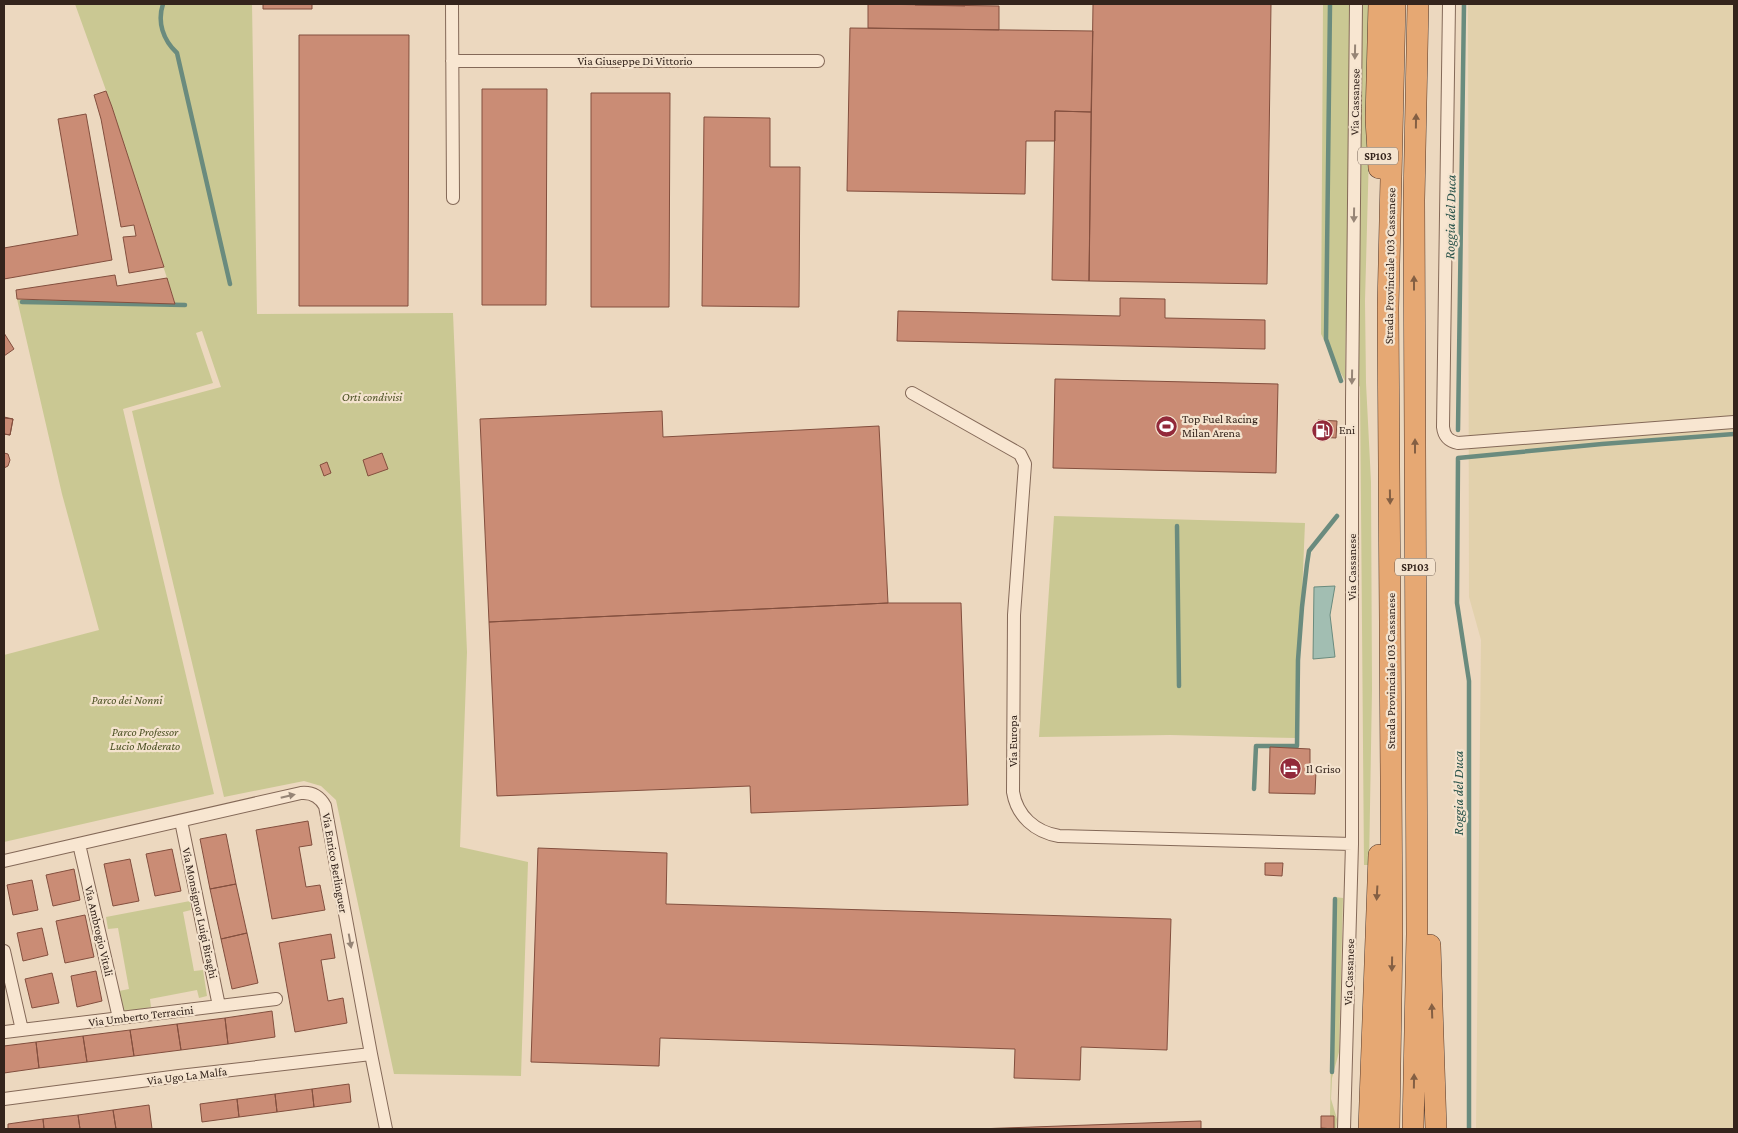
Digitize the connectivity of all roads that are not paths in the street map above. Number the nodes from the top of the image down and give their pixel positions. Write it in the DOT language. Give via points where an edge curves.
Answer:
graph roads {
  1 [pos="452,4"];
  2 [pos="1356,4"];
  3 [pos="1379,4"];
  4 [pos="1395,4"];
  5 [pos="1418,4"];
  6 [pos="1448,4"];
  7 [pos="452,61"];
  8 [pos="818,61"];
  9 [pos="453,198"];
  10 [pos="1388,308"];
  11 [pos="912,393"];
  12 [pos="1734,422"];
  13 [pos="1415,473"];
  14 [pos="1391,617"];
  15 [pos="181,821"];
  16 [pos="80,844"];
  17 [pos="1352,844"];
  18 [pos="4,861"];
  19 [pos="4,951"];
  20 [pos="276,999"];
  21 [pos="219,1006"];
  22 [pos="119,1018"];
  23 [pos="22,1030"];
  24 [pos="5,1032"];
  25 [pos="371,1054"];
  26 [pos="4,1099"];
  27 [pos="386,1129"];
  28 [pos="1344,1129"];
  29 [pos="1369,1129"];
  30 [pos="1389,1129"];
  31 [pos="1413,1129"];
  32 [pos="1436,1129"];
  1 -- 7 [label="street"];
  2 -- 17 [label="street, Via Cassanese, one-way"];
  3 -- 10 [label="highway, SP103" via="1376,119"];
  4 -- 10 [label="highway, Strada Provinciale 103 Cassanese / SP103"];
  13 -- 5 [label="highway, Strada Provinciale 103 Cassanese / SP103, one-way" via="1414,200"];
  6 -- 12 [label="street" via="1443,427 1446,438 1451,442 1465,443"];
  7 -- 8 [label="street, Via Giuseppe Di Vittorio"];
  7 -- 9 [label="street"];
  10 -- 14 [label="highway, Strada Provinciale 103 Cassanese / SP103, one-way"];
  11 -- 17 [label="street, Via Europa" via="1020,454 1024,460 1026,472 1014,615 1013,792 1019,811 1028,822 1043,832 1059,836"];
  31 -- 13 [label="highway, Strada Provinciale 103 Cassanese / SP103, one-way" via="1417,934"];
  32 -- 13 [label="highway, SP103, one-way" via="1429,906 1427,598"];
  14 -- 29 [label="highway, SP103, one-way" via="1376,903"];
  14 -- 30 [label="highway, Strada Provinciale 103 Cassanese / SP103, one-way"];
  15 -- 16 [label="street, Via Enrico Berlinguer"];
  15 -- 21 [label="street, Via Monsignor Luigi Biraghi"];
  15 -- 25 [label="street, Via Enrico Berlinguer, one-way" via="304,793 314,795 324,804"];
  16 -- 18 [label="street, Via Enrico Berlinguer"];
  16 -- 22 [label="street, Via Ambrogio Vitali"];
  17 -- 28 [label="street, Via Cassanese"];
  19 -- 23 [label="street"];
  20 -- 21 [label="street, Via Umberto Terracini"];
  21 -- 22 [label="street, Via Umberto Terracini"];
  22 -- 23 [label="street, Via Umberto Terracini"];
  23 -- 24 [label="street, Via Umberto Terracini"];
  25 -- 26 [label="street, Via Ugo La Malfa"];
  25 -- 27 [label="street, Via Enrico Berlinguer"];
}
